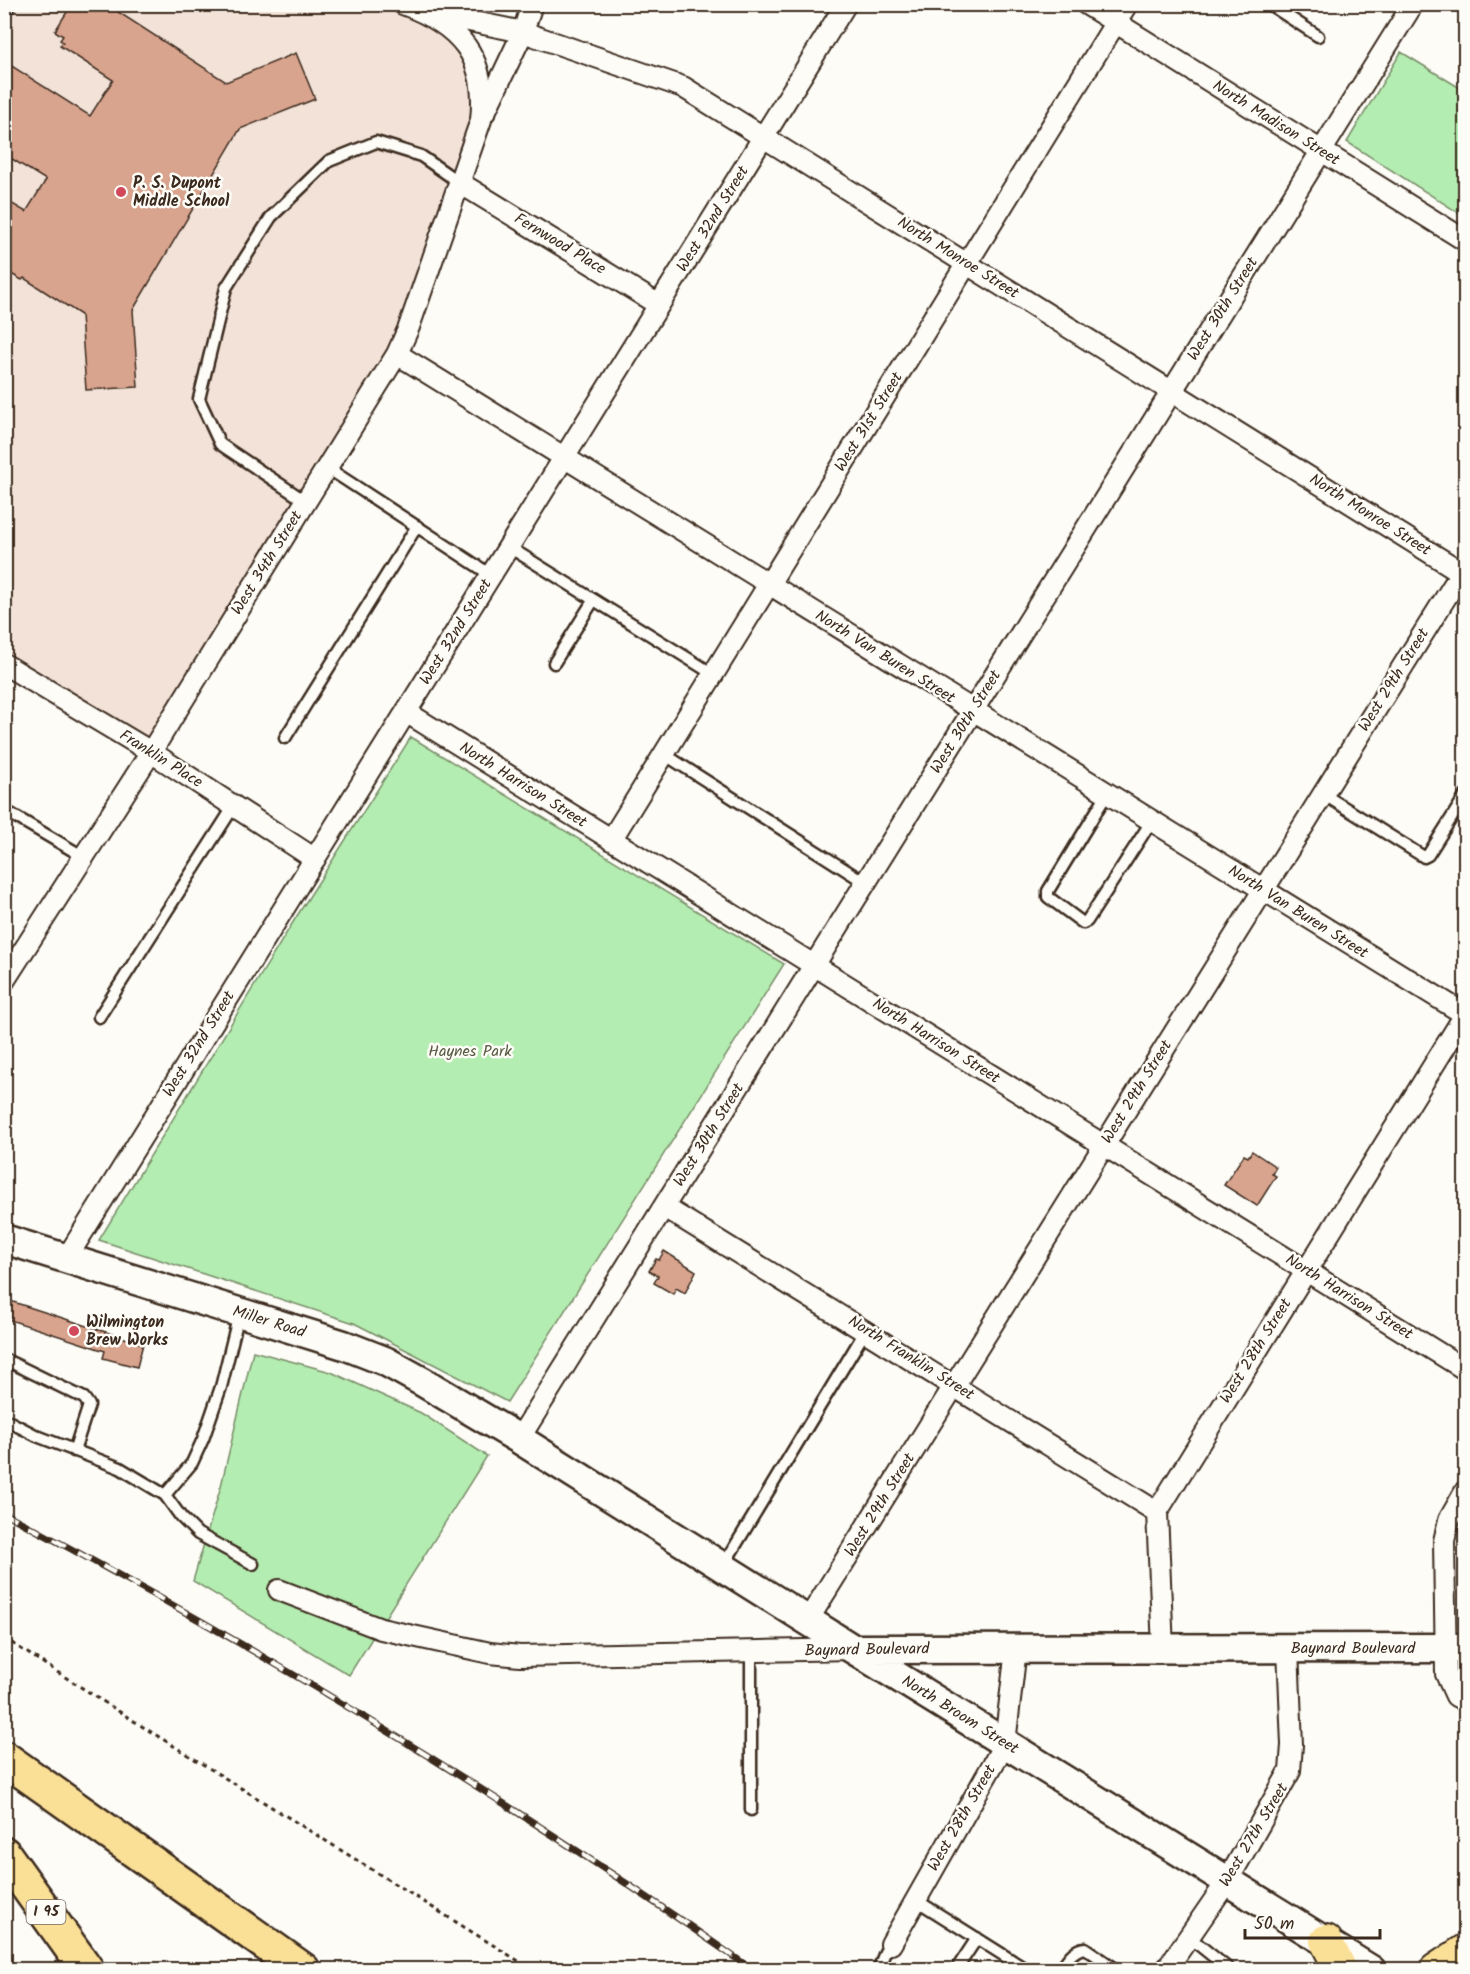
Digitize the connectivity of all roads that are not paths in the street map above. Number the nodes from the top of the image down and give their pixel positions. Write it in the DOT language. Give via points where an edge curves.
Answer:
graph roads {
  1 [pos="10,4"];
  2 [pos="532,4"];
  3 [pos="846,4"];
  4 [pos="1086,4"];
  5 [pos="1127,4"];
  6 [pos="1269,4"];
  7 [pos="1413,4"];
  8 [pos="416,7"];
  9 [pos="4,13"];
  10 [pos="1116,23"];
  11 [pos="523,32"];
  12 [pos="1318,36"];
  13 [pos="478,69"];
  14 [pos="481,120"];
  15 [pos="764,137"];
  16 [pos="1322,151"];
  17 [pos="460,183"];
  18 [pos="1466,241"];
  19 [pos="967,264"];
  20 [pos="659,304"];
  21 [pos="397,354"];
  22 [pos="1172,392"];
  23 [pos="564,458"];
  24 [pos="326,467"];
  25 [pos="305,501"];
  26 [pos="417,526"];
  27 [pos="508,547"];
  28 [pos="1464,571"];
  29 [pos="491,575"];
  30 [pos="768,585"];
  31 [pos="593,601"];
  32 [pos="554,663"];
  33 [pos="4,664"];
  34 [pos="713,674"];
  35 [pos="973,711"];
  36 [pos="406,712"];
  37 [pos="285,738"];
  38 [pos="151,752"];
  39 [pos="664,754"];
  40 [pos="1107,794"];
  41 [pos="1323,794"];
  42 [pos="1466,795"];
  43 [pos="234,806"];
  44 [pos="4,810"];
  45 [pos="1151,822"];
  46 [pos="611,840"];
  47 [pos="84,857"];
  48 [pos="315,859"];
  49 [pos="866,883"];
  50 [pos="1263,890"];
  51 [pos="12,952"];
  52 [pos="814,966"];
  53 [pos="4,981"];
  54 [pos="1465,1014"];
  55 [pos="99,1017"];
  56 [pos="1103,1146"];
  57 [pos="664,1207"];
  58 [pos="4,1239"];
  59 [pos="66,1259"];
  60 [pos="1306,1270"];
  61 [pos="239,1312"];
  62 [pos="866,1330"];
  63 [pos="4,1359"];
  64 [pos="1466,1370"];
  65 [pos="954,1385"];
  66 [pos="4,1419"];
  67 [pos="519,1439"];
  68 [pos="74,1451"];
  69 [pos="1466,1490"];
  70 [pos="165,1495"];
  71 [pos="1156,1512"];
  72 [pos="253,1564"];
  73 [pos="723,1567"];
  74 [pos="279,1590"];
  75 [pos="808,1620"];
  76 [pos="1456,1648"];
  77 [pos="852,1649"];
  78 [pos="1016,1649"];
  79 [pos="1163,1649"];
  80 [pos="1288,1649"];
  81 [pos="751,1651"];
  82 [pos="1466,1701"];
  83 [pos="1005,1743"];
  84 [pos="4,1758"];
  85 [pos="751,1810"];
  86 [pos="4,1854"];
  87 [pos="1228,1880"];
  88 [pos="916,1900"];
  89 [pos="1189,1937"];
  90 [pos="977,1938"];
  91 [pos="1326,1941"];
  92 [pos="891,1944"];
  93 [pos="1466,1950"];
  94 [pos="87,1970"];
  95 [pos="303,1970"];
  96 [pos="878,1970"];
  97 [pos="956,1970"];
  98 [pos="1027,1970"];
  99 [pos="1060,1970"];
  100 [pos="1117,1970"];
  101 [pos="1166,1970"];
  102 [pos="1230,1970"];
  103 [pos="1341,1970"];
  104 [pos="1371,1970"];
  105 [pos="1436,1970"];
  1 -- 9 [label="lane"];
  2 -- 11 [label="street, West 34th Street"];
  3 -- 15 [label="street, West 32nd Street"];
  4 -- 10 [label="street, North Madison Street"];
  5 -- 10 [label="street, West 31st Street"];
  6 -- 12 [label="lane"];
  7 -- 16 [label="street, West 30th Street"];
  8 -- 11 [label="street, North Monroe Street"];
  8 -- 13 [label="street, North Monroe Street" via="457,34 471,51"];
  10 -- 16 [label="street, North Madison Street"];
  10 -- 19 [label="street, West 31st Street"];
  11 -- 14 [label="street, West 34th Street"];
  11 -- 15 [label="street, North Monroe Street" via="683,87"];
  13 -- 14 [label="street, West 34th Street" via="483,97"];
  14 -- 17 [label="street, West 34th Street"];
  15 -- 19 [label="street, North Monroe Street"];
  15 -- 20 [label="street, West 32nd Street"];
  16 -- 18 [label="street, North Madison Street"];
  16 -- 22 [label="street, West 30th Street"];
  17 -- 20 [label="street, Fernwood Place"];
  17 -- 21 [label="street, West 34th Street"];
  17 -- 25 [label="lane" via="421,156 376,142 329,161 272,217 226,288 199,399 220,444"];
  19 -- 22 [label="street, North Monroe Street"];
  19 -- 30 [label="street, West 31st Street"];
  20 -- 23 [label="street, West 32nd Street"];
  21 -- 23 [label="street, North Van Buren Street"];
  21 -- 24 [label="street, West 34th Street"];
  22 -- 28 [label="street, North Monroe Street"];
  22 -- 35 [label="street, West 30th Street"];
  23 -- 27 [label="street, West 32nd Street"];
  23 -- 30 [label="street, North Van Buren Street"];
  24 -- 25 [label="street, West 34th Street"];
  24 -- 26 [label="lane"];
  25 -- 38 [label="street, West 34th Street"];
  26 -- 29 [label="lane"];
  26 -- 37 [label="lane"];
  27 -- 29 [label="street, West 32nd Street"];
  27 -- 31 [label="lane"];
  28 -- 41 [label="street, West 29th Street"];
  29 -- 36 [label="street, West 32nd Street"];
  30 -- 34 [label="street, West 31st Street"];
  30 -- 35 [label="street, North Van Buren Street"];
  31 -- 32 [label="lane"];
  31 -- 34 [label="lane"];
  33 -- 38 [label="street, Franklin Place"];
  34 -- 39 [label="street, West 31st Street"];
  35 -- 40 [label="street, North Van Buren Street"];
  35 -- 49 [label="street, West 30th Street"];
  36 -- 46 [label="street, North Harrison Street"];
  36 -- 48 [label="street, West 32nd Street"];
  38 -- 43 [label="street, Franklin Place"];
  38 -- 47 [label="street, West 34th Street"];
  39 -- 46 [label="street, West 31st Street"];
  39 -- 49 [label="lane"];
  40 -- 45 [label="street, North Van Buren Street"];
  40 -- 45 [label="lane" via="1048,891 1048,897 1083,923"];
  41 -- 42 [label="lane" via="1424,857"];
  41 -- 50 [label="street, West 29th Street"];
  43 -- 48 [label="street, Franklin Place"];
  43 -- 55 [label="lane"];
  44 -- 47 [label="lane"];
  45 -- 50 [label="street, North Van Buren Street"];
  46 -- 52 [label="street, North Harrison Street"];
  47 -- 51 [label="street, West 34th Street"];
  48 -- 59 [label="street, West 32nd Street"];
  49 -- 52 [label="street, West 30th Street"];
  50 -- 54 [label="street, North Van Buren Street"];
  50 -- 56 [label="street, West 29th Street"];
  51 -- 53 [label="street, West 34th Street"];
  52 -- 56 [label="street, North Harrison Street"];
  52 -- 57 [label="street, West 30th Street"];
  54 -- 60 [label="street, West 28th Street"];
  56 -- 60 [label="street, North Harrison Street"];
  56 -- 65 [label="street, West 29th Street"];
  57 -- 62 [label="street, North Franklin Street"];
  57 -- 67 [label="street, West 30th Street"];
  58 -- 59 [label="street, Miller Road"];
  59 -- 61 [label="street, Miller Road"];
  60 -- 64 [label="street, North Harrison Street"];
  60 -- 71 [label="street, West 28th Street"];
  61 -- 67 [label="street, Miller Road" via="385,1361"];
  61 -- 70 [label="lane" via="221,1387 203,1439 192,1463"];
  62 -- 65 [label="street, North Franklin Street"];
  62 -- 73 [label="lane"];
  63 -- 68 [label="lane" via="84,1398 89,1405"];
  65 -- 71 [label="street, North Franklin Street"];
  65 -- 75 [label="street, West 29th Street"];
  66 -- 68 [label="lane"];
  67 -- 73 [label="street, North Broom Street"];
  68 -- 70 [label="lane" via="120,1468"];
  69 -- 76 [label="street" via="1449,1520 1444,1541"];
  70 -- 72 [label="lane" via="198,1534"];
  71 -- 79 [label="street"];
  73 -- 75 [label="street, North Broom Street"];
  74 -- 81 [label="street, Baynard Boulevard" via="381,1629 490,1653 520,1656"];
  75 -- 77 [label="street, North Broom Street"];
  76 -- 80 [label="street, Baynard Boulevard"];
  76 -- 82 [label="street" via="1446,1674 1456,1696"];
  77 -- 78 [label="street, Baynard Boulevard"];
  77 -- 81 [label="street, Baynard Boulevard"];
  77 -- 83 [label="street, North Broom Street"];
  78 -- 79 [label="street, Baynard Boulevard"];
  78 -- 83 [label="street, West 28th Street"];
  79 -- 80 [label="street, Baynard Boulevard"];
  80 -- 87 [label="street, West 27th Street" via="1290,1771"];
  81 -- 85 [label="lane"];
  83 -- 87 [label="street, North Broom Street"];
  83 -- 88 [label="street, West 28th Street"];
  84 -- 95 [label="highway"];
  86 -- 94 [label="highway, I 95"];
  87 -- 89 [label="street, West 27th Street"];
  87 -- 91 [label="street, North Broom Street"];
  88 -- 90 [label="lane"];
  88 -- 92 [label="street, West 28th Street"];
  89 -- 101 [label="street, West 27th Street"];
  89 -- 102 [label="lane"];
  90 -- 97 [label="lane"];
  90 -- 98 [label="lane"];
  91 -- 103 [label="main road"];
  91 -- 104 [label="street, North Broom Street"];
  92 -- 96 [label="lane"];
  93 -- 105 [label="main road"];
  99 -- 100 [label="lane" via="1074,1952 1085,1948"];
}
